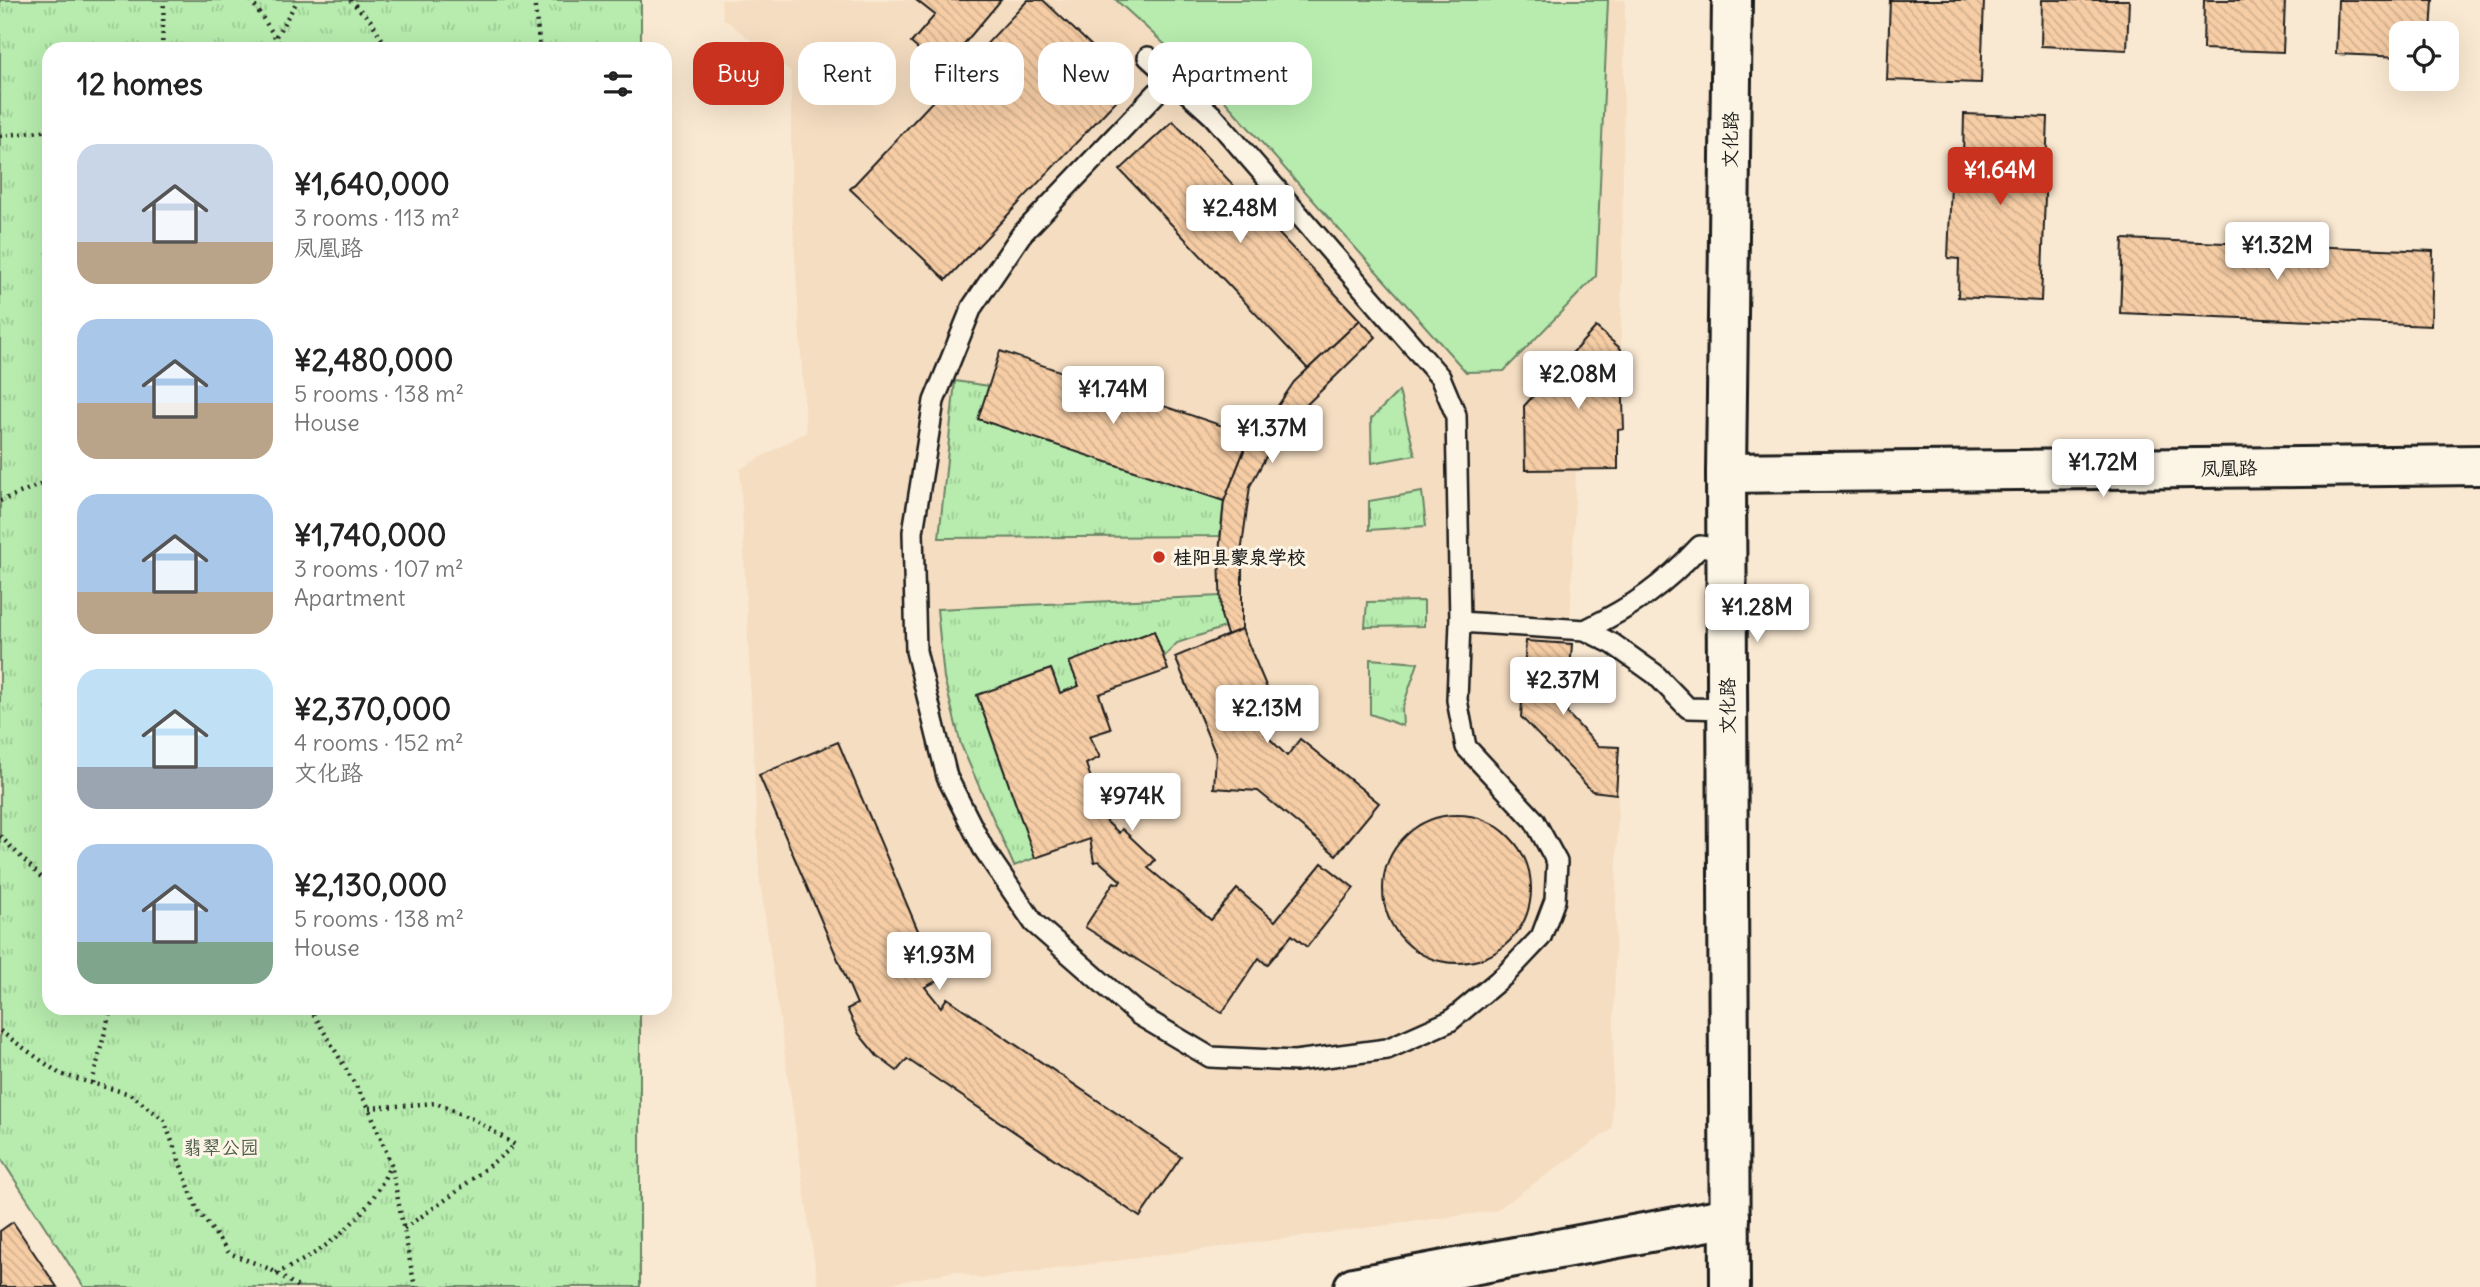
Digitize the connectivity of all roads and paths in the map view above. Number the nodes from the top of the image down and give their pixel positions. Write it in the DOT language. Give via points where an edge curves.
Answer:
graph roads {
  1 [pos="164,0"];
  2 [pos="251,0"];
  3 [pos="298,0"];
  4 [pos="350,0"];
  5 [pos="534,0"];
  6 [pos="1732,0"];
  7 [pos="276,37"];
  8 [pos="162,42"];
  9 [pos="279,42"];
  10 [pos="384,42"];
  11 [pos="539,42"];
  12 [pos="1148,102"];
  13 [pos="1201,105"];
  14 [pos="42,131"];
  15 [pos="0,136"];
  16 [pos="2480,465"];
  17 [pos="1726,473"];
  18 [pos="42,484"];
  19 [pos="0,501"];
  20 [pos="1727,550"];
  21 [pos="1461,622"];
  22 [pos="1585,630"];
  23 [pos="1727,709"];
  24 [pos="0,836"];
  25 [pos="42,878"];
  26 [pos="109,1015"];
  27 [pos="314,1015"];
  28 [pos="0,1031"];
  29 [pos="92,1083"];
  30 [pos="369,1108"];
  31 [pos="391,1164"];
  32 [pos="1730,1217"];
  33 [pos="403,1228"];
  34 [pos="276,1273"];
  35 [pos="298,1287"];
  36 [pos="415,1287"];
  37 [pos="1354,1287"];
  38 [pos="1730,1287"];
  1 -- 8 [label="path"];
  2 -- 7 [label="path"];
  3 -- 7 [label="path"];
  4 -- 10 [label="path"];
  5 -- 11 [label="path"];
  6 -- 17 [label="main road, 文化路"];
  7 -- 9 [label="path"];
  12 -- 21 [label="lane" via="1021,235 972,307 934,401 913,532 916,651 947,776 983,848 1034,923 1139,1015 1210,1057 1296,1061 1387,1049 1450,1021 1505,975 1541,937 1555,900 1557,862 1534,820 1466,747 1457,700"];
  13 -- 21 [label="lane" via="1440,377 1456,415"];
  14 -- 15 [label="path"];
  16 -- 17 [label="main road, 凤凰路"];
  17 -- 20 [label="main road, 文化路"];
  18 -- 19 [label="path"];
  20 -- 22 [label="lane" via="1700,545 1676,572 1634,606"];
  20 -- 23 [label="main road, 文化路"];
  21 -- 22 [label="lane"];
  22 -- 23 [label="lane" via="1655,674 1688,708"];
  23 -- 32 [label="main road, 文化路"];
  24 -- 25 [label="path"];
  26 -- 29 [label="path"];
  27 -- 30 [label="path"];
  28 -- 29 [label="path" via="60,1074"];
  29 -- 34 [label="path" via="130,1094 164,1120 197,1209 229,1253"];
  30 -- 31 [label="path"];
  30 -- 33 [label="path" via="436,1103 515,1145"];
  31 -- 33 [label="path"];
  31 -- 34 [label="path" via="382,1188 351,1224 302,1263"];
  32 -- 37 [label="main road"];
  32 -- 38 [label="main road, 文化路"];
  33 -- 36 [label="path"];
  34 -- 35 [label="path"];
}
